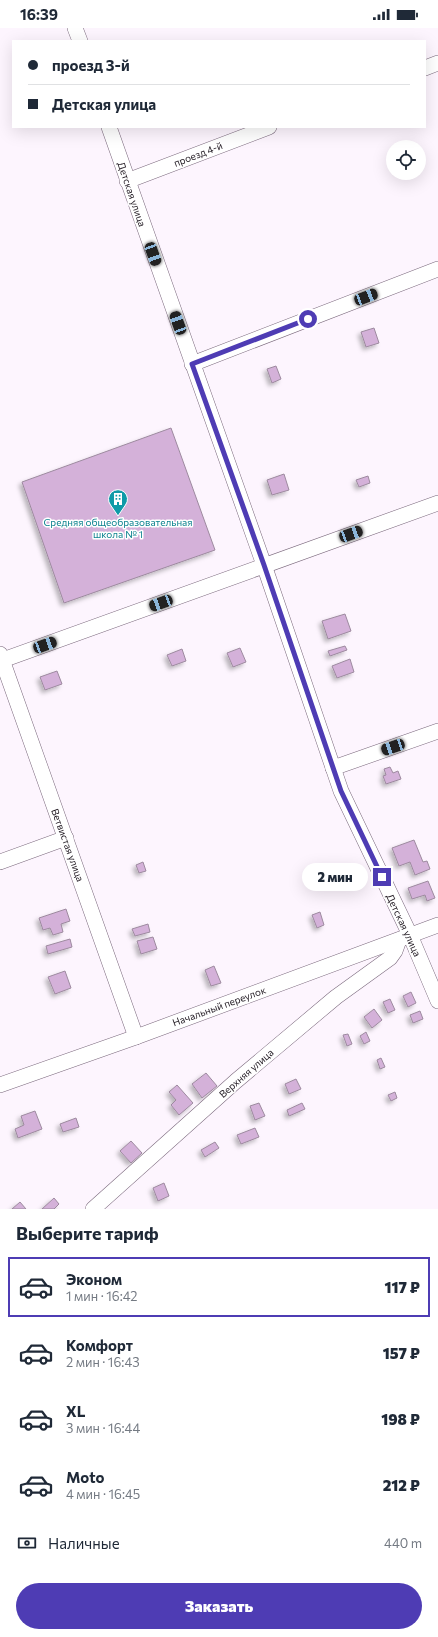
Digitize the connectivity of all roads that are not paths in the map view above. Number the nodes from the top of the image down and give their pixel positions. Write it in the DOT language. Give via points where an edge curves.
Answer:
graph roads {
  1 [pos="75,28"];
  2 [pos="80,40"];
  3 [pos="438,63"];
  4 [pos="426,68"];
  5 [pos="109,128"];
  6 [pos="266,128"];
  7 [pos="127,181"];
  8 [pos="438,269"];
  9 [pos="192,364"];
  10 [pos="438,503"];
  11 [pos="264,565"];
  12 [pos="1,659"];
  13 [pos="438,731"];
  14 [pos="333,768"];
  15 [pos="66,838"];
  16 [pos="0,862"];
  17 [pos="438,925"];
  18 [pos="404,937"];
  19 [pos="438,1001"];
  20 [pos="136,1037"];
  21 [pos="0,1085"];
  22 [pos="94,1209"];
  1 -- 2 [label="street"];
  3 -- 4 [label="street"];
  5 -- 7 [label="street, Детская улица"];
  6 -- 7 [label="street, проезд 4-й"];
  7 -- 9 [label="street, Детская улица"];
  8 -- 9 [label="street"];
  9 -- 11 [label="street, Детская улица"];
  10 -- 11 [label="street"];
  11 -- 12 [label="street"];
  11 -- 14 [label="street, Детская улица"];
  12 -- 15 [label="street, Ветвистая улица"];
  13 -- 14 [label="street"];
  14 -- 18 [label="street, Детская улица"];
  15 -- 16 [label="street"];
  15 -- 20 [label="street, Ветвистая улица"];
  17 -- 18 [label="street, Начальный переулок"];
  18 -- 19 [label="street, Детская улица"];
  18 -- 20 [label="street, Начальный переулок"];
  18 -- 22 [label="street, Верхняя улица" via="390,958 336,997 236,1081"];
  20 -- 21 [label="street, Начальный переулок"];
}
